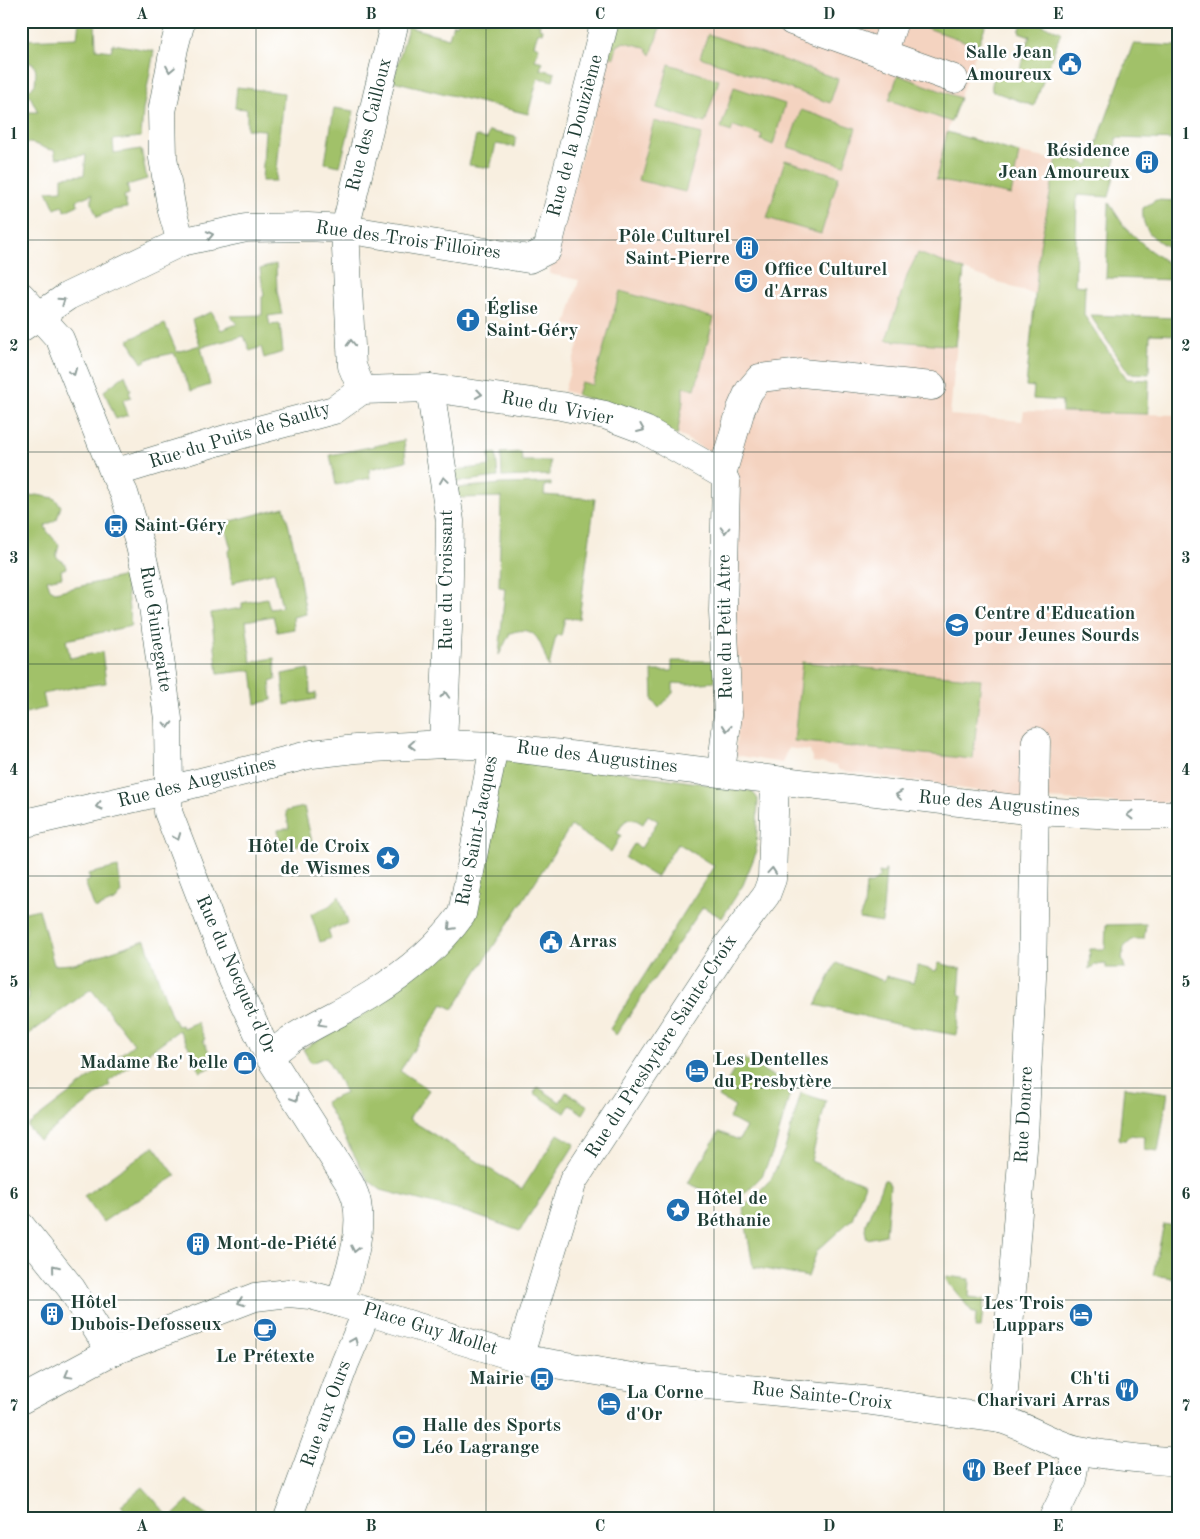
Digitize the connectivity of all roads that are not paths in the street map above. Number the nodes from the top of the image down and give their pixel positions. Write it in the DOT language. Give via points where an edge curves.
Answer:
graph roads {
  1 [pos="181,21"];
  2 [pos="395,21"];
  3 [pos="605,21"];
  4 [pos="792,21"];
  5 [pos="894,21"];
  6 [pos="883,54"];
  7 [pos="954,79"];
  8 [pos="345,229"];
  9 [pos="181,242"];
  10 [pos="547,250"];
  11 [pos="21,296"];
  12 [pos="30,322"];
  13 [pos="932,386"];
  14 [pos="430,388"];
  15 [pos="362,390"];
  16 [pos="114,473"];
  17 [pos="724,478"];
  18 [pos="1036,741"];
  19 [pos="443,744"];
  20 [pos="494,746"];
  21 [pos="721,772"];
  22 [pos="775,780"];
  23 [pos="169,790"];
  24 [pos="1034,811"];
  25 [pos="1179,815"];
  26 [pos="21,824"];
  27 [pos="269,1056"];
  28 [pos="573,1181"];
  29 [pos="21,1226"];
  30 [pos="340,1303"];
  31 [pos="367,1310"];
  32 [pos="110,1352"];
  33 [pos="519,1358"];
  34 [pos="644,1379"];
  35 [pos="21,1400"];
  36 [pos="1000,1419"];
  37 [pos="1077,1450"];
  38 [pos="1179,1462"];
  39 [pos="288,1518"];
  40 [pos="1053,1518"];
  1 -- 9 [label="street, one-way" via="162,112 162,158"];
  2 -- 8 [label="street, Rue des Cailloux"];
  3 -- 10 [label="street, Rue de la Douizième"];
  4 -- 6 [label="street"];
  5 -- 6 [label="street"];
  6 -- 7 [label="street"];
  9 -- 8 [label="street, Rue des Trois Filloires, one-way" via="246,228"];
  8 -- 10 [label="street, Rue des Trois Filloires" via="529,259"];
  15 -- 8 [label="street, Rue des Cailloux, one-way" via="352,366"];
  12 -- 9 [label="street, Rue des Trois Filloires, one-way" via="68,296"];
  11 -- 12 [label="street, Rue Guinegatte"];
  12 -- 16 [label="street, Rue Guinegatte, one-way" via="60,339"];
  13 -- 17 [label="street, Rue du Petit Atre" via="802,373 760,378 748,391 741,409"];
  14 -- 15 [label="street, Rue du Vivier"];
  14 -- 17 [label="street, Rue du Vivier, one-way" via="605,415 645,430"];
  19 -- 14 [label="street, Rue du Croissant, one-way" via="450,521"];
  15 -- 16 [label="street, Rue du Puits de Saulty" via="334,410"];
  16 -- 23 [label="street, Rue Guinegatte, one-way" via="124,493 140,546 152,599 168,719"];
  17 -- 21 [label="street, Rue du Petit Atre, one-way" via="723,612 728,714"];
  18 -- 24 [label="street, Rue Doncre"];
  19 -- 20 [label="street, Rue des Augustines"];
  19 -- 23 [label="street, Rue des Augustines, one-way" via="312,754"];
  20 -- 21 [label="street, Rue des Augustines"];
  20 -- 27 [label="street, Rue Saint-Jacques, one-way" via="462,914 424,956 372,995 291,1039"];
  21 -- 22 [label="street, Rue des Augustines"];
  24 -- 22 [label="street, Rue des Augustines, one-way"];
  28 -- 22 [label="street, Rue du Presbytère Sainte-Croix, one-way" via="728,945 766,895 772,879"];
  23 -- 26 [label="street, Rue des Augustines, one-way"];
  23 -- 27 [label="street, Rue du Nocquet d'Or, one-way" via="168,812 233,980"];
  25 -- 24 [label="street, Rue des Augustines, one-way"];
  24 -- 36 [label="street, Rue Doncre" via="1032,978 1024,1136"];
  27 -- 30 [label="street, Rue du Nocquet d'Or, one-way" via="350,1184 357,1201 358,1234"];
  28 -- 33 [label="street, Place Guy Mollet"];
  32 -- 29 [label="street, one-way" via="71,1288"];
  30 -- 31 [label="street, Place Guy Mollet"];
  30 -- 32 [label="street, Place Guy Mollet, one-way" via="310,1294 255,1297"];
  31 -- 33 [label="street, Place Guy Mollet"];
  39 -- 31 [label="street, Rue aux Ours, one-way"];
  32 -- 35 [label="street, Place Guy Mollet, one-way"];
  33 -- 34 [label="street, Place Guy Mollet"];
  34 -- 36 [label="street, Rue Sainte-Croix" via="864,1400"];
  36 -- 37 [label="street, Rue Sainte-Croix"];
  37 -- 38 [label="street, Rue Sainte-Croix"];
  37 -- 40 [label="street" via="1072,1478"];
}
